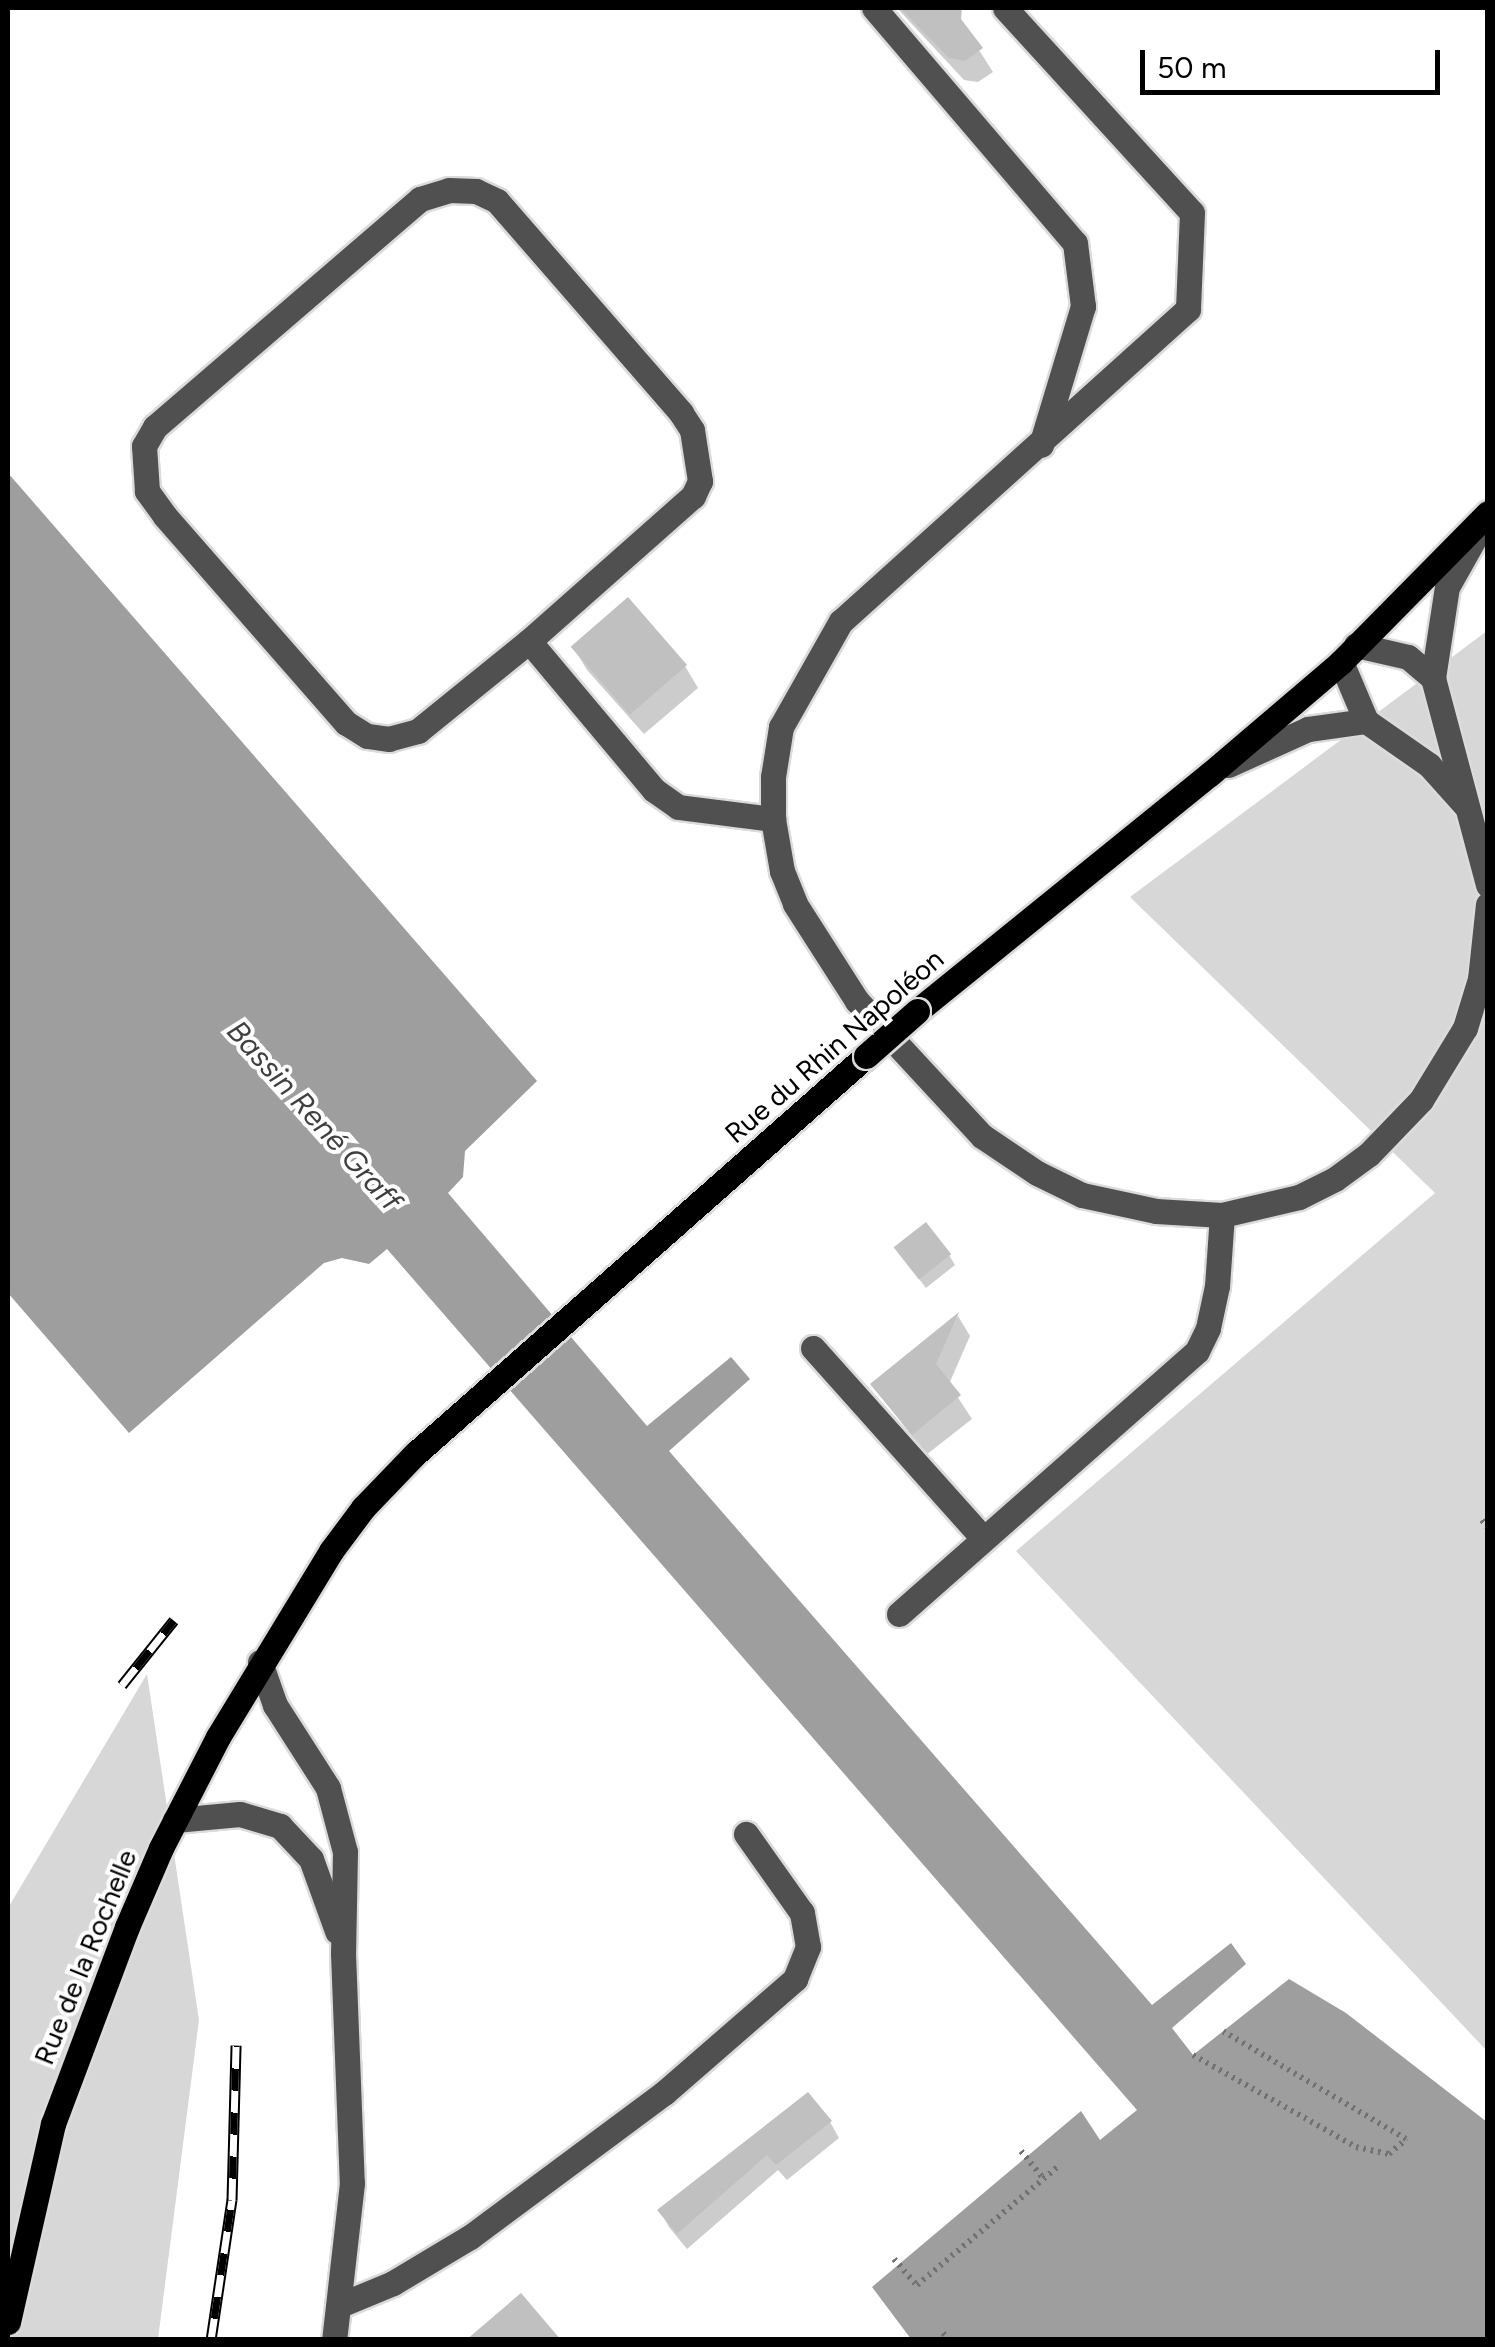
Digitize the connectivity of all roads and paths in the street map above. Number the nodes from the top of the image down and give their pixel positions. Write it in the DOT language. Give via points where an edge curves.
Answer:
graph roads {
  1 [pos="874,8"];
  2 [pos="1005,8"];
  3 [pos="1041,445"];
  4 [pos="1488,516"];
  5 [pos="529,642"];
  6 [pos="1348,654"];
  7 [pos="1433,678"];
  8 [pos="1366,721"];
  9 [pos="1210,774"];
  10 [pos="1467,807"];
  11 [pos="773,820"];
  12 [pos="1488,885"];
  13 [pos="1488,904"];
  14 [pos="1222,1216"];
  15 [pos="813,1348"];
  16 [pos="1482,1520"];
  17 [pos="1488,1528"];
  18 [pos="984,1538"];
  19 [pos="899,1614"];
  20 [pos="260,1662"];
  21 [pos="175,1820"];
  22 [pos="746,1834"];
  23 [pos="160,1848"];
  24 [pos="343,1954"];
  25 [pos="1223,2031"];
  26 [pos="1193,2055"];
  27 [pos="1021,2151"];
  28 [pos="1060,2166"];
  29 [pos="1044,2179"];
  30 [pos="894,2259"];
  31 [pos="340,2305"];
  32 [pos="8,2322"];
  33 [pos="334,2340"];
  1 -- 3 [label="street" via="1076,243 1083,306"];
  2 -- 3 [label="street" via="1192,213 1188,309"];
  3 -- 11 [label="street" via="841,621 781,727"];
  4 -- 6 [label="main road, Rue du Rhin Napoléon"];
  4 -- 7 [label="street" via="1447,586"];
  5 -- 5 [label="street" via="692,496 700,481 698,456 682,413 497,200 449,190 420,198 155,428 142,464 147,491 165,516 346,723 368,736 389,739 418,731"];
  5 -- 11 [label="street" via="643,778 678,807"];
  6 -- 7 [label="street" via="1408,657"];
  6 -- 8 [label="street"];
  6 -- 9 [label="main road, Rue du Rhin Napoléon"];
  7 -- 10 [label="street"];
  8 -- 9 [label="street" via="1308,729"];
  8 -- 10 [label="street" via="1429,764"];
  9 -- 20 [label="main road, Rue du Rhin Napoléon, bridge" via="917,1011 485,1391 362,1508"];
  10 -- 12 [label="street"];
  11 -- 14 [label="street" via="782,871 817,944 857,1002 982,1136 1082,1195 1156,1212"];
  13 -- 14 [label="street" via="1480,979 1465,1028 1421,1100 1335,1179 1299,1197"];
  14 -- 18 [label="street" via="1216,1286 1197,1351"];
  15 -- 18 [label="street"];
  16 -- 17 [label="path"];
  18 -- 19 [label="street"];
  20 -- 21 [label="main road, Rue du Rhin Napoléon"];
  20 -- 24 [label="street" via="275,1705 328,1788 339,1821 345,1852"];
  21 -- 23 [label="main road, Rue du Rhin Napoléon"];
  21 -- 24 [label="street" via="240,1814 280,1826 311,1859"];
  22 -- 31 [label="street" via="802,1913 808,1947 795,1979 664,2093 470,2237 393,2283"];
  23 -- 32 [label="main road, Rue de la Rochelle" via="52,2124"];
  24 -- 31 [label="street" via="352,2183"];
  25 -- 26 [label="path" via="1406,2139 1389,2154 1356,2148"];
  27 -- 29 [label="path"];
  28 -- 29 [label="path"];
  29 -- 30 [label="path" via="917,2285"];
  31 -- 33 [label="street"];
}
